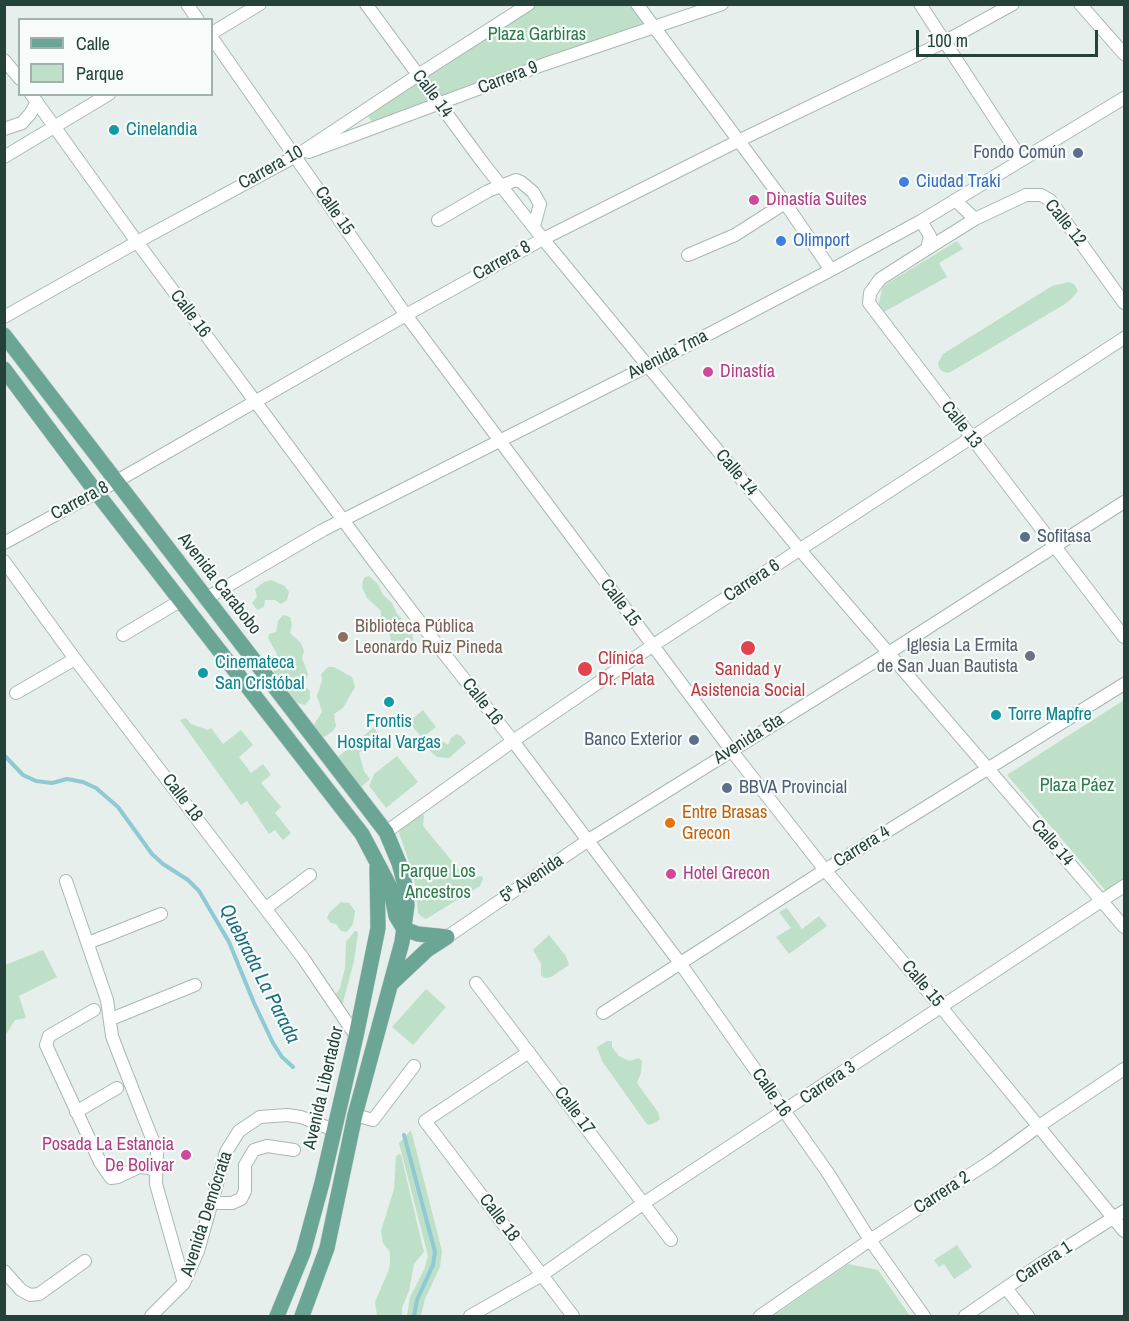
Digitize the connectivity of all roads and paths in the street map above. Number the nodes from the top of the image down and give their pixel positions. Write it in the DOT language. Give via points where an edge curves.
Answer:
graph roads {
  1 [pos="188,4"];
  2 [pos="260,4"];
  3 [pos="366,4"];
  4 [pos="529,4"];
  5 [pos="637,4"];
  6 [pos="722,4"];
  7 [pos="920,4"];
  8 [pos="1013,4"];
  9 [pos="1080,4"];
  10 [pos="197,18"];
  11 [pos="654,27"];
  12 [pos="213,32"];
  13 [pos="213,39"];
  14 [pos="944,42"];
  15 [pos="1125,54"];
  16 [pos="4,60"];
  17 [pos="417,75"];
  18 [pos="18,77"];
  19 [pos="106,96"];
  20 [pos="34,98"];
  21 [pos="1125,99"];
  22 [pos="440,104"];
  23 [pos="54,128"];
  24 [pos="4,129"];
  25 [pos="738,141"];
  26 [pos="296,156"];
  27 [pos="4,157"];
  28 [pos="1022,160"];
  29 [pos="501,185"];
  30 [pos="955,200"];
  31 [pos="785,203"];
  32 [pos="975,219"];
  33 [pos="438,220"];
  34 [pos="921,221"];
  35 [pos="534,226"];
  36 [pos="543,239"];
  37 [pos="137,242"];
  38 [pos="927,249"];
  39 [pos="688,255"];
  40 [pos="831,270"];
  41 [pos="1125,303"];
  42 [pos="406,315"];
  43 [pos="4,317"];
  44 [pos="4,335"];
  45 [pos="1125,338"];
  46 [pos="648,366"];
  47 [pos="4,369"];
  48 [pos="256,402"];
  49 [pos="971,438"];
  50 [pos="499,442"];
  51 [pos="117,481"];
  52 [pos="96,492"];
  53 [pos="1125,502"];
  54 [pos="344,519"];
  55 [pos="4,543"];
  56 [pos="1053,546"];
  57 [pos="800,550"];
  58 [pos="4,561"];
  59 [pos="206,599"];
  60 [pos="180,601"];
  61 [pos="198,623"];
  62 [pos="123,635"];
  63 [pos="1125,637"];
  64 [pos="652,646"];
  65 [pos="890,652"];
  66 [pos="75,659"];
  67 [pos="1125,684"];
  68 [pos="16,693"];
  69 [pos="513,741"];
  70 [pos="731,750"];
  71 [pos="988,768"];
  72 [pos="386,832"];
  73 [pos="587,841"];
  74 [pos="376,861"];
  75 [pos="825,870"];
  76 [pos="310,875"];
  77 [pos="66,881"];
  78 [pos="1125,886"];
  79 [pos="1102,901"];
  80 [pos="266,908"];
  81 [pos="161,914"];
  82 [pos="1125,927"];
  83 [pos="404,929"];
  84 [pos="447,937"];
  85 [pos="88,943"];
  86 [pos="680,963"];
  87 [pos="476,983"];
  88 [pos="195,985"];
  89 [pos="390,985"];
  90 [pos="941,1007"];
  91 [pos="94,1010"];
  92 [pos="603,1013"];
  93 [pos="111,1019"];
  94 [pos="356,1036"];
  95 [pos="529,1052"];
  96 [pos="414,1065"];
  97 [pos="1125,1069"];
  98 [pos="117,1088"];
  99 [pos="76,1112"];
  100 [pos="784,1112"];
  101 [pos="355,1115"];
  102 [pos="1038,1126"];
  103 [pos="334,1130"];
  104 [pos="294,1149"];
  105 [pos="156,1172"];
  106 [pos="212,1203"];
  107 [pos="644,1203"];
  108 [pos="1125,1211"];
  109 [pos="1113,1219"];
  110 [pos="1125,1231"];
  111 [pos="671,1240"];
  112 [pos="870,1240"];
  113 [pos="85,1261"];
  114 [pos="4,1271"];
  115 [pos="542,1275"];
  116 [pos="184,1283"];
  117 [pos="1006,1288"];
  118 [pos="151,1317"];
  119 [pos="277,1317"];
  120 [pos="302,1317"];
  121 [pos="470,1317"];
  122 [pos="573,1317"];
  123 [pos="760,1317"];
  124 [pos="924,1317"];
  125 [pos="964,1317"];
  126 [pos="1028,1317"];
  1 -- 10 [label="street"];
  2 -- 12 [label="street"];
  3 -- 17 [label="street, Calle 14"];
  4 -- 17 [label="street, Carrera 10"];
  5 -- 11 [label="street"];
  6 -- 11 [label="street, Carrera 9"];
  7 -- 14 [label="street"];
  8 -- 14 [label="street, Carrera 8"];
  9 -- 15 [label="street"];
  11 -- 22 [label="street, Carrera 9"];
  11 -- 25 [label="street"];
  13 -- 26 [label="street, Calle 15"];
  14 -- 25 [label="street, Carrera 8"];
  14 -- 28 [label="street"];
  16 -- 18 [label="street"];
  17 -- 22 [label="street, Calle 14"];
  17 -- 26 [label="street, Carrera 10"];
  19 -- 23 [label="street"];
  20 -- 23 [label="street, Calle 16"];
  20 -- 24 [label="street" via="30,114 22,123"];
  21 -- 28 [label="street, Avenida 7ma"];
  22 -- 26 [label="street, Carrera 9"];
  22 -- 29 [label="street, Calle 14"];
  23 -- 27 [label="street"];
  23 -- 37 [label="street, Calle 16"];
  25 -- 31 [label="street"];
  25 -- 36 [label="street, Carrera 8"];
  26 -- 37 [label="street, Carrera 10"];
  26 -- 42 [label="street, Calle 15"];
  28 -- 30 [label="street, Avenida 7ma"];
  29 -- 33 [label="street"];
  29 -- 35 [label="street, Calle 14"];
  29 -- 35 [label="street" via="516,180 533,192 540,204"];
  30 -- 32 [label="street"];
  30 -- 34 [label="street, Avenida 7ma"];
  31 -- 39 [label="street" via="735,234"];
  31 -- 40 [label="street"];
  32 -- 38 [label="street, Calle 12"];
  32 -- 41 [label="street, Calle 12" via="1026,195 1041,195 1058,209"];
  34 -- 38 [label="street" via="930,236"];
  34 -- 40 [label="street, Avenida 7ma"];
  35 -- 36 [label="street, Calle 14"];
  36 -- 42 [label="street, Carrera 8"];
  36 -- 46 [label="street, Calle 14"];
  37 -- 43 [label="street, Carrera 10"];
  37 -- 48 [label="street, Calle 16"];
  38 -- 49 [label="street, Calle 13" via="880,279 870,293 869,303"];
  40 -- 46 [label="street, Avenida 7ma"];
  42 -- 48 [label="street, Carrera 8"];
  42 -- 50 [label="street, Calle 15"];
  44 -- 51 [label="main road, Avenida Carabobo"];
  45 -- 49 [label="street, Carrera 6"];
  46 -- 50 [label="street, Avenida 7ma"];
  46 -- 57 [label="street, Calle 14"];
  47 -- 52 [label="main road"];
  48 -- 51 [label="street, Carrera 8"];
  48 -- 54 [label="street, Calle 16"];
  49 -- 56 [label="street, Calle 13"];
  49 -- 57 [label="street, Carrera 6"];
  50 -- 54 [label="street, Avenida 7ma"];
  50 -- 64 [label="street, Calle 15"];
  51 -- 52 [label="street, Carrera 8"];
  51 -- 59 [label="main road, Avenida Carabobo"];
  52 -- 55 [label="street, Carrera 8"];
  52 -- 60 [label="main road"];
  53 -- 56 [label="street, Avenida 5ta"];
  54 -- 59 [label="street, Avenida 7ma"];
  54 -- 69 [label="street, Calle 16"];
  56 -- 63 [label="street, Calle 13"];
  56 -- 65 [label="street, Avenida 5ta"];
  57 -- 64 [label="street, Carrera 6"];
  57 -- 65 [label="street, Calle 14"];
  58 -- 66 [label="street, Calle 18"];
  59 -- 61 [label="main road"];
  59 -- 72 [label="main road, Avenida Carabobo"];
  60 -- 61 [label="main road"];
  60 -- 62 [label="street"];
  61 -- 74 [label="main road" via="356,826"];
  64 -- 69 [label="street, Carrera 6"];
  64 -- 70 [label="street, Calle 15"];
  65 -- 70 [label="street, Avenida 5ta"];
  65 -- 71 [label="street, Calle 14"];
  66 -- 68 [label="street"];
  66 -- 80 [label="street, Calle 18"];
  67 -- 71 [label="street, Carrera 4"];
  69 -- 72 [label="street, Carrera 6"];
  69 -- 73 [label="street, Calle 16"];
  70 -- 73 [label="street, Avenida 5ta"];
  70 -- 75 [label="street, Calle 15"];
  71 -- 75 [label="street, Carrera 4"];
  71 -- 79 [label="street, Calle 14"];
  72 -- 83 [label="main road, Avenida Carabobo" via="405,885"];
  73 -- 84 [label="street, 5ª Avenida"];
  73 -- 86 [label="street, Calle 16"];
  74 -- 83 [label="main road" via="390,887 396,916"];
  74 -- 94 [label="main road, Avenida Libertador" via="378,928"];
  75 -- 86 [label="street, Carrera 4"];
  75 -- 90 [label="street, Calle 15"];
  76 -- 80 [label="street"];
  77 -- 85 [label="street"];
  78 -- 79 [label="street, Carrera 3"];
  79 -- 82 [label="street, Calle 14"];
  79 -- 90 [label="street, Carrera 3"];
  80 -- 94 [label="street, Calle 18"];
  81 -- 85 [label="street"];
  83 -- 84 [label="main road"];
  83 -- 89 [label="main road, Avenida Libertador"];
  84 -- 89 [label="main road"];
  85 -- 93 [label="street"];
  86 -- 92 [label="street, Carrera 4"];
  86 -- 100 [label="street, Calle 16"];
  87 -- 95 [label="street, Calle 17"];
  88 -- 93 [label="street"];
  89 -- 101 [label="main road, Avenida Libertador"];
  90 -- 100 [label="street, Carrera 3"];
  90 -- 102 [label="street, Calle 15"];
  91 -- 99 [label="street" via="49,1036 46,1045"];
  93 -- 105 [label="street" via="112,1036 157,1151"];
  94 -- 103 [label="main road, Avenida Libertador"];
  95 -- 107 [label="street, Calle 17"];
  95 -- 115 [label="street, Calle 18" via="425,1121"];
  96 -- 101 [label="street" via="373,1120"];
  97 -- 102 [label="street, Carrera 2"];
  98 -- 99 [label="street"];
  99 -- 105 [label="street" via="111,1178 139,1167"];
  100 -- 107 [label="street, Carrera 3"];
  100 -- 112 [label="street, Calle 16"];
  101 -- 120 [label="main road, Avenida Libertador" via="327,1248"];
  102 -- 109 [label="street, Calle 15"];
  102 -- 112 [label="street, Carrera 2"];
  103 -- 106 [label="street, Avenida Demócrata" via="301,1118 261,1117 233,1139"];
  103 -- 119 [label="main road, Avenida Libertador" via="303,1253"];
  104 -- 106 [label="street" via="267,1146 254,1150 245,1164 245,1191 241,1199"];
  105 -- 116 [label="street"];
  106 -- 116 [label="street, Avenida Demócrata"];
  107 -- 111 [label="street, Calle 17"];
  107 -- 115 [label="street, Carrera 3"];
  108 -- 109 [label="street, Carrera 1"];
  109 -- 110 [label="street, Calle 15"];
  109 -- 117 [label="street, Carrera 1"];
  112 -- 123 [label="street, Carrera 2"];
  112 -- 124 [label="street, Calle 16"];
  113 -- 114 [label="street" via="39,1294 21,1290"];
  115 -- 121 [label="street, Carrera 3"];
  115 -- 122 [label="street, Calle 18"];
  116 -- 118 [label="street, Avenida Demócrata"];
  117 -- 125 [label="street, Carrera 1"];
  117 -- 126 [label="street"];
}
